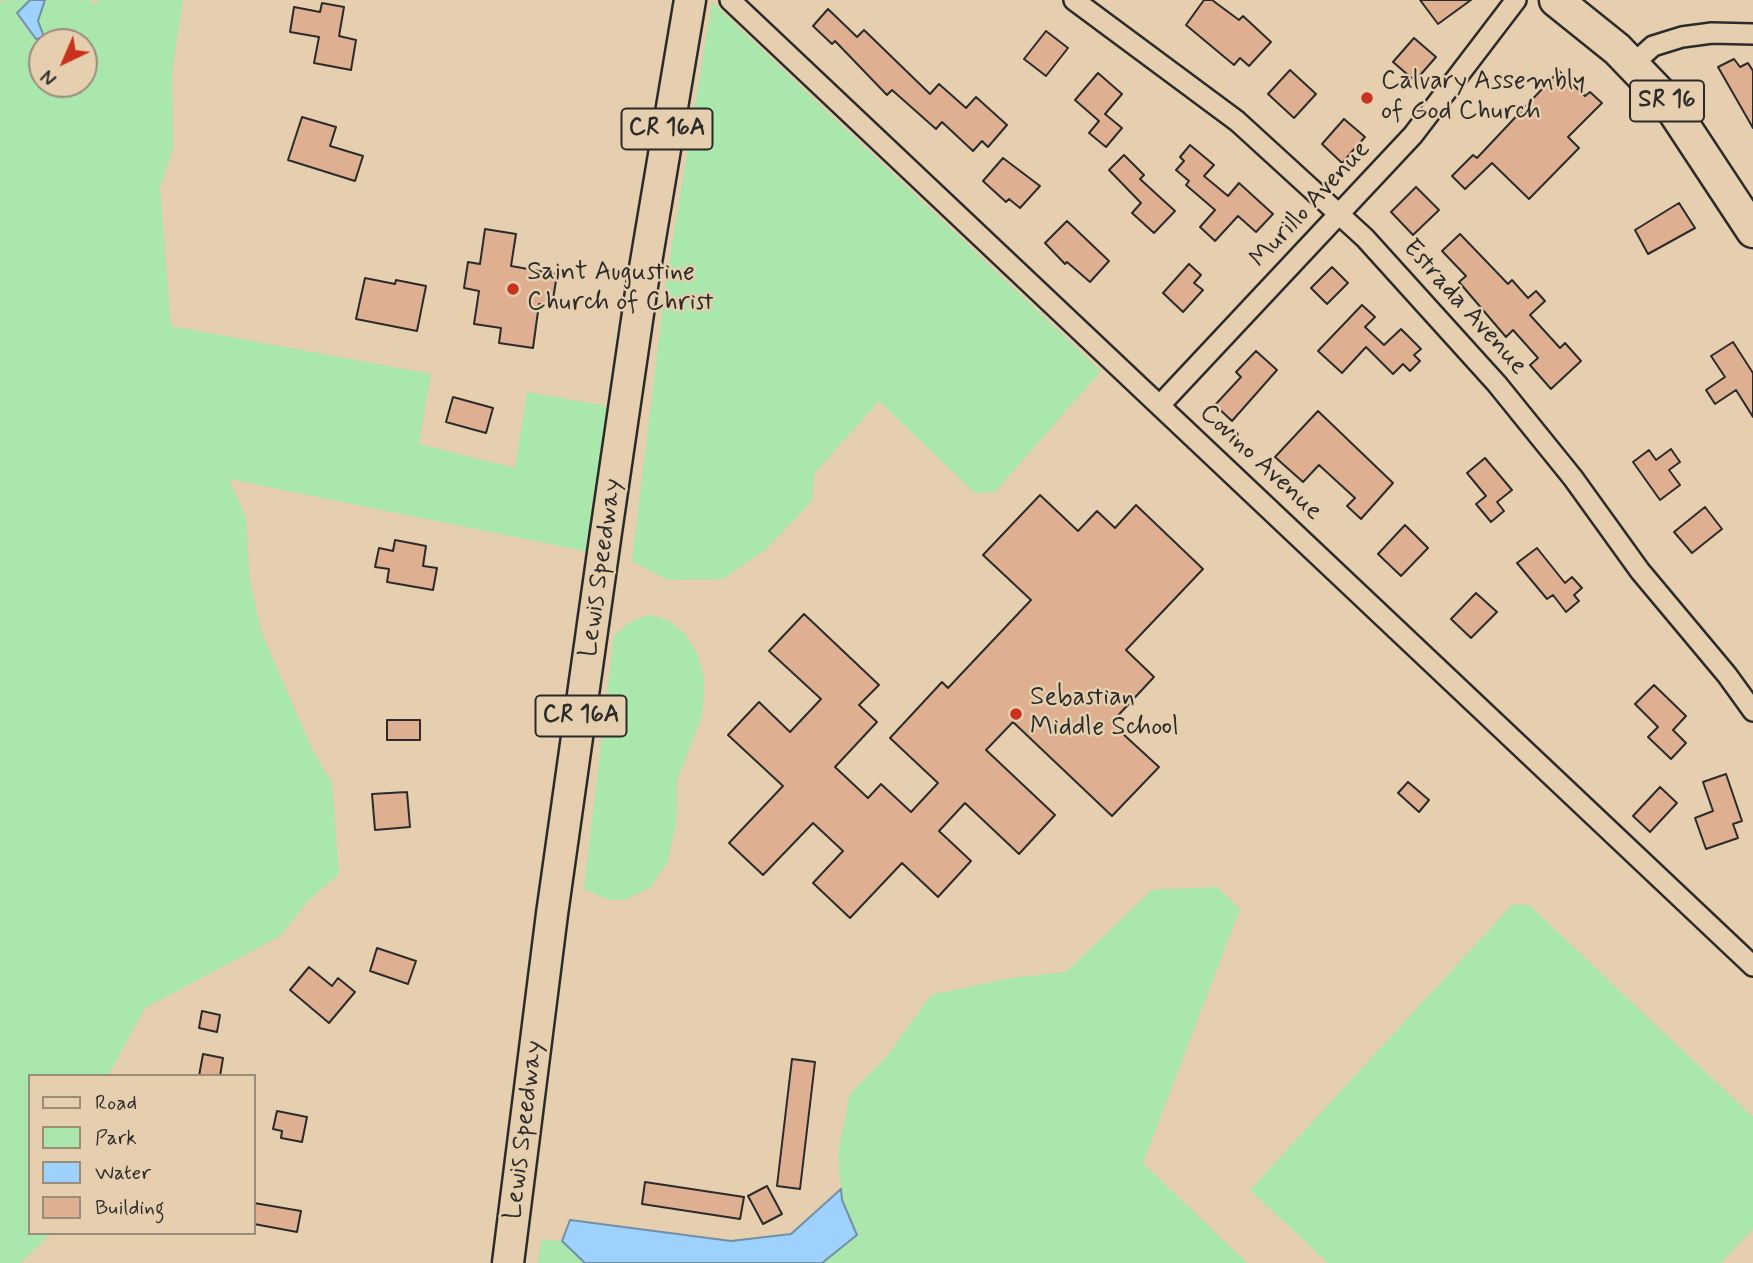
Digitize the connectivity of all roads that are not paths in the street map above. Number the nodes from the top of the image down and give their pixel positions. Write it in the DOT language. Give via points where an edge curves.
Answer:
graph roads {
  1 [pos="690,0"];
  2 [pos="730,0"];
  3 [pos="1074,0"];
  4 [pos="1517,0"];
  5 [pos="1556,0"];
  6 [pos="1753,34"];
  7 [pos="1633,64"];
  8 [pos="1339,212"];
  9 [pos="1753,231"];
  10 [pos="1160,405"];
  11 [pos="1736,687"];
  12 [pos="1753,700"];
  13 [pos="1753,711"];
  14 [pos="1753,966"];
  15 [pos="509,1263"];
  1 -- 15 [label="main road, Lewis Speedway / CR 16A" via="605,538"];
  2 -- 10 [label="street, Covino Avenue"];
  3 -- 8 [label="street, Estrada Avenue" via="1237,121"];
  4 -- 8 [label="street, Murillo Avenue" via="1413,135"];
  5 -- 7 [label="highway, SR 16"];
  6 -- 7 [label="street" via="1682,37 1653,46"];
  7 -- 9 [label="highway, SR 16" via="1668,102"];
  8 -- 10 [label="street, Murillo Avenue"];
  8 -- 11 [label="street, Estrada Avenue" via="1497,384 1640,571"];
  10 -- 14 [label="street, Covino Avenue"];
  11 -- 12 [label="street"];
  11 -- 13 [label="street, Estrada Avenue"];
}
